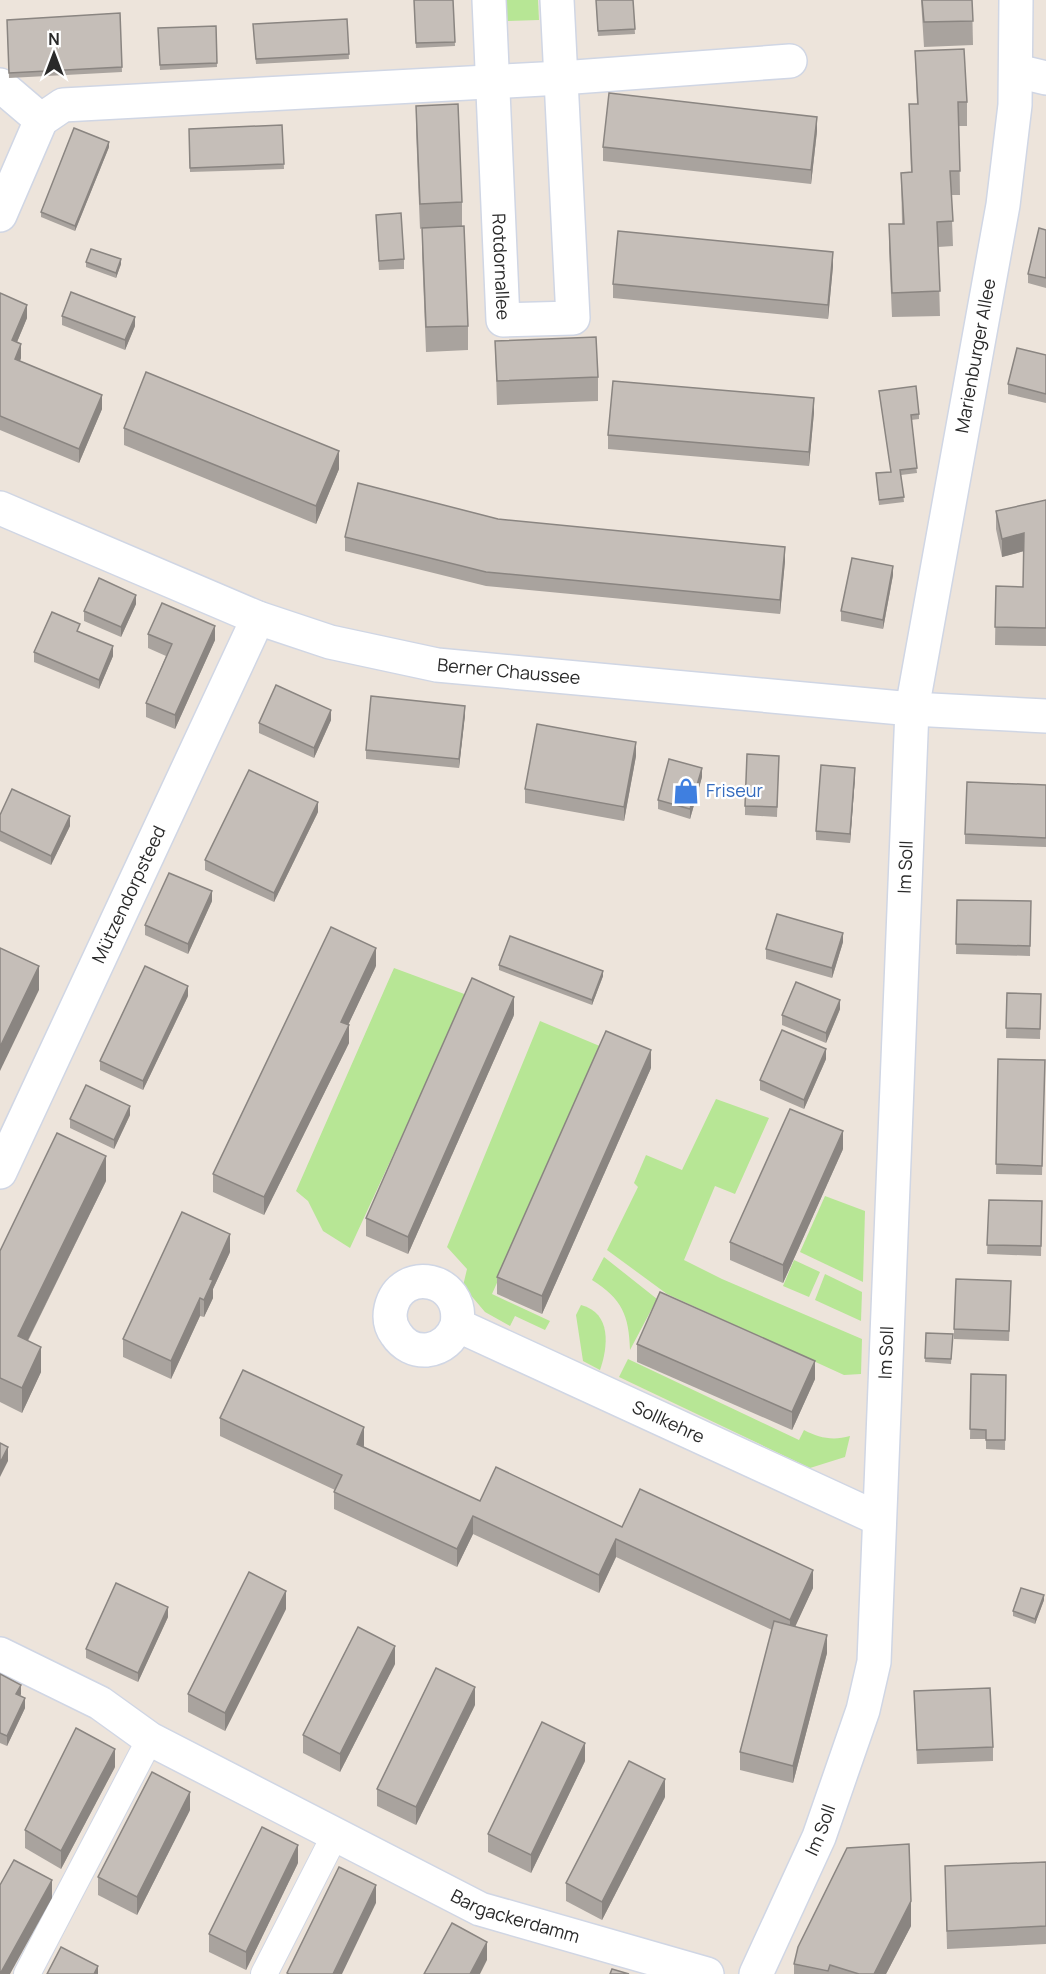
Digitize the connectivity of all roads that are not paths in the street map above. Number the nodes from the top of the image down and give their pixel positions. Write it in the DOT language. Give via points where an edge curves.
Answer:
graph roads {
  1 [pos="489,0"];
  2 [pos="557,0"];
  3 [pos="1016,0"];
  4 [pos="790,61"];
  5 [pos="1031,74"];
  6 [pos="561,78"];
  7 [pos="492,81"];
  8 [pos="0,85"];
  9 [pos="41,120"];
  10 [pos="0,215"];
  11 [pos="0,508"];
  12 [pos="258,618"];
  13 [pos="912,709"];
  14 [pos="1046,716"];
  15 [pos="0,1172"];
  16 [pos="457,1325"];
  17 [pos="879,1519"];
  18 [pos="0,1654"];
  19 [pos="150,1738"];
  20 [pos="335,1835"];
  21 [pos="27,1974"];
  22 [pos="264,1974"];
  23 [pos="707,1974"];
  24 [pos="756,1974"];
  1 -- 7 [label="street, Rotdornallee"];
  2 -- 6 [label="street, Rotdornallee"];
  3 -- 5 [label="street, Marienburger Allee"];
  4 -- 6 [label="street"];
  5 -- 13 [label="street, Marienburger Allee" via="1015,105 1003,205"];
  6 -- 7 [label="street"];
  6 -- 7 [label="street, Rotdornallee" via="573,318 503,320"];
  7 -- 9 [label="street" via="63,105"];
  8 -- 9 [label="street"];
  9 -- 10 [label="street"];
  11 -- 12 [label="street, Berner Chaussee"];
  12 -- 13 [label="street, Berner Chaussee" via="330,642 437,665"];
  12 -- 15 [label="street, Mützendorpsteed"];
  13 -- 14 [label="street, Berner Chaussee"];
  13 -- 17 [label="street, Im Soll"];
  16 -- 17 [label="street, Sollkehre"];
  17 -- 24 [label="street, Im Soll" via="874,1662 862,1710 819,1837"];
  18 -- 19 [label="street, Bargackerdamm" via="100,1703"];
  19 -- 20 [label="street, Bargackerdamm"];
  19 -- 21 [label="street"];
  20 -- 22 [label="street"];
  20 -- 23 [label="street, Bargackerdamm" via="480,1909"];
}
